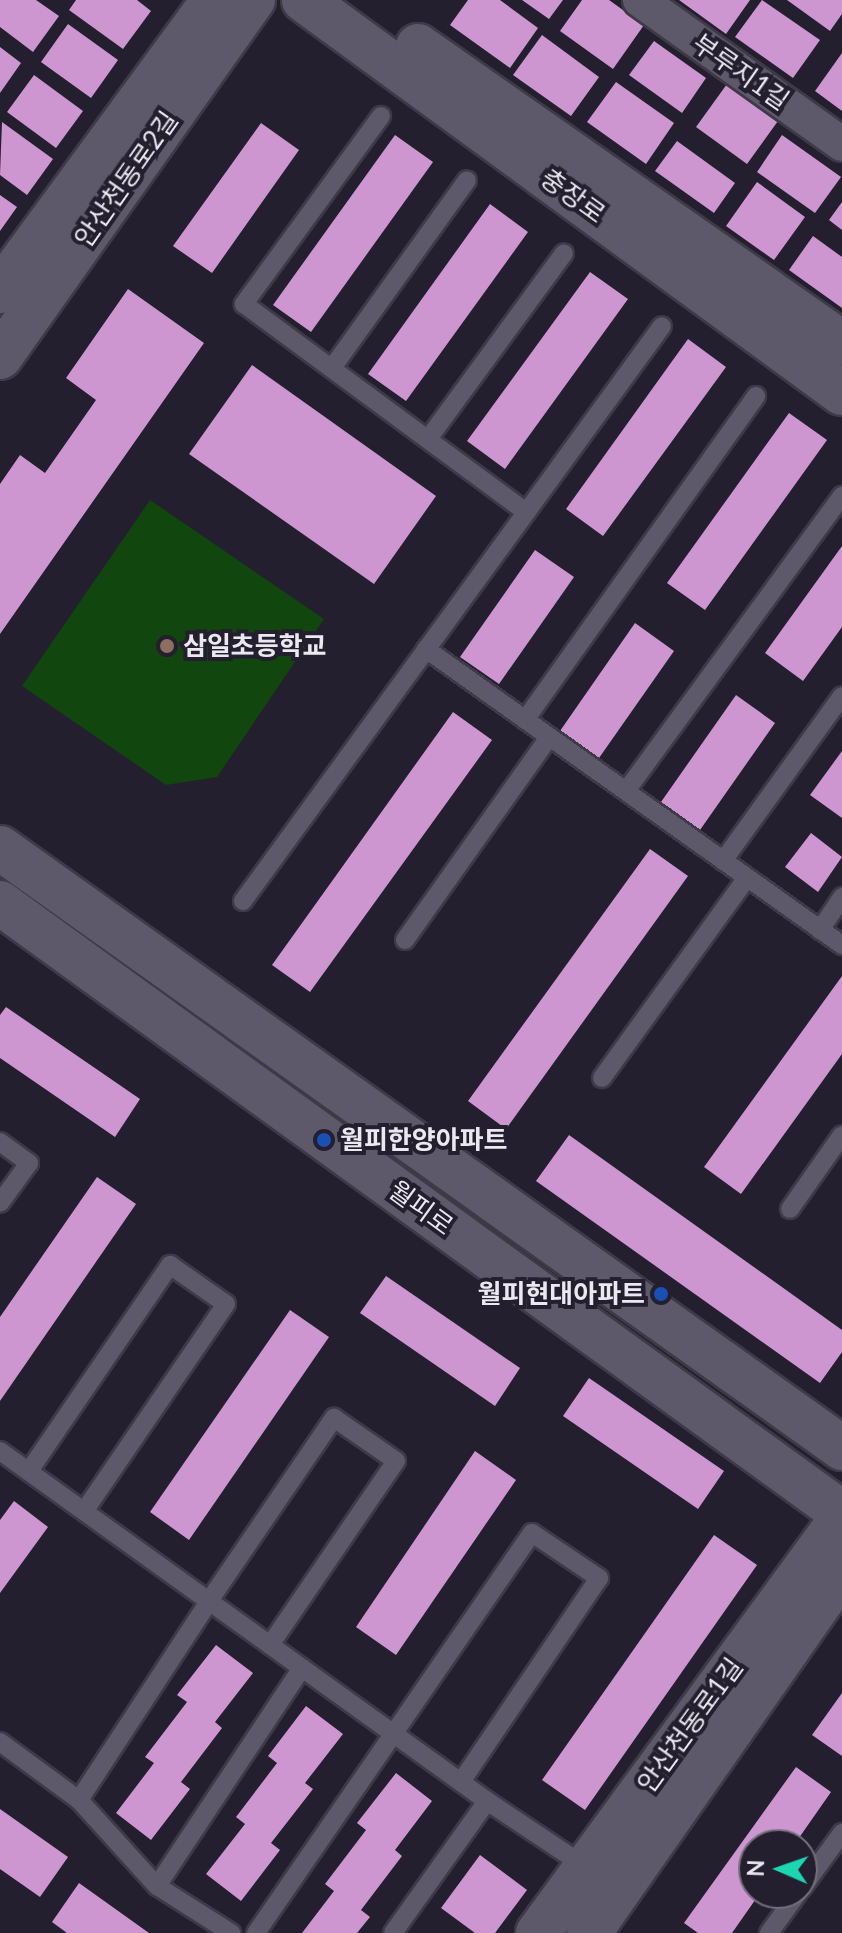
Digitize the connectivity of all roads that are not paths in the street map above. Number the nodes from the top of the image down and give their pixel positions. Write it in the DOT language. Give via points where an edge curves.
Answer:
graph roads {
  1 [pos="214,0"];
  2 [pos="253,0"];
  3 [pos="304,0"];
  4 [pos="351,0"];
  5 [pos="640,0"];
  6 [pos="381,116"];
  7 [pos="842,144"];
  8 [pos="467,180"];
  9 [pos="564,253"];
  10 [pos="0,291"];
  11 [pos="662,326"];
  12 [pos="842,343"];
  13 [pos="0,357"];
  14 [pos="332,368"];
  15 [pos="842,393"];
  16 [pos="756,396"];
  17 [pos="428,439"];
  18 [pos="842,496"];
  19 [pos="526,512"];
  20 [pos="426,649"];
  21 [pos="842,696"];
  22 [pos="525,720"];
  23 [pos="549,737"];
  24 [pos="626,791"];
  25 [pos="0,848"];
  26 [pos="723,861"];
  27 [pos="747,878"];
  28 [pos="842,897"];
  29 [pos="243,901"];
  30 [pos="0,903"];
  31 [pos="820,930"];
  32 [pos="405,940"];
  33 [pos="842,945"];
  34 [pos="602,1078"];
  35 [pos="842,1135"];
  36 [pos="0,1142"];
  37 [pos="0,1203"];
  38 [pos="790,1209"];
  39 [pos="842,1448"];
  40 [pos="0,1451"];
  41 [pos="29,1471"];
  42 [pos="84,1511"];
  43 [pos="842,1515"];
  44 [pos="842,1572"];
  45 [pos="209,1601"];
  46 [pos="270,1645"];
  47 [pos="302,1668"];
  48 [pos="395,1735"];
  49 [pos="0,1742"];
  50 [pos="461,1782"];
  51 [pos="79,1800"];
  52 [pos="487,1801"];
  53 [pos="842,1833"];
  54 [pos="818,1866"];
  55 [pos="586,1867"];
  56 [pos="157,1886"];
  57 [pos="786,1909"];
  58 [pos="231,1933"];
  59 [pos="256,1933"];
  60 [pos="393,1933"];
  61 [pos="538,1933"];
  62 [pos="589,1933"];
  63 [pos="769,1933"];
  1 -- 10 [label="street, 안산천동로2길"];
  2 -- 13 [label="street, 안산천동로2길"];
  3 -- 15 [label="street, 충장로"];
  4 -- 12 [label="street, 충장로"];
  5 -- 7 [label="street, 부루지1길"];
  6 -- 14 [label="lane" via="244,304"];
  8 -- 14 [label="lane"];
  9 -- 17 [label="lane"];
  11 -- 19 [label="lane"];
  14 -- 17 [label="lane"];
  16 -- 22 [label="lane"];
  17 -- 19 [label="lane"];
  18 -- 24 [label="lane"];
  19 -- 20 [label="lane"];
  20 -- 22 [label="lane"];
  20 -- 29 [label="lane"];
  21 -- 26 [label="lane"];
  22 -- 23 [label="lane"];
  23 -- 24 [label="lane"];
  23 -- 32 [label="lane"];
  24 -- 26 [label="lane"];
  25 -- 39 [label="street, 월피로"];
  26 -- 27 [label="lane"];
  27 -- 31 [label="lane"];
  27 -- 34 [label="lane"];
  28 -- 31 [label="lane"];
  30 -- 43 [label="street, 월피로"];
  31 -- 33 [label="lane"];
  35 -- 38 [label="lane"];
  36 -- 37 [label="lane" via="29,1163"];
  40 -- 41 [label="lane"];
  41 -- 42 [label="lane"];
  41 -- 42 [label="lane" via="170,1265 226,1304"];
  42 -- 45 [label="lane"];
  43 -- 55 [label="street, 안산천동로1길"];
  44 -- 62 [label="street, 안산천동로1길"];
  45 -- 46 [label="lane"];
  45 -- 46 [label="lane" via="334,1418 396,1461"];
  45 -- 51 [label="lane"];
  46 -- 47 [label="lane"];
  47 -- 48 [label="lane"];
  47 -- 56 [label="lane"];
  48 -- 50 [label="lane"];
  48 -- 50 [label="lane" via="532,1533 599,1578"];
  48 -- 59 [label="lane"];
  49 -- 51 [label="lane"];
  50 -- 52 [label="lane"];
  51 -- 56 [label="lane"];
  52 -- 55 [label="lane"];
  52 -- 60 [label="lane"];
  53 -- 54 [label="lane"];
  55 -- 61 [label="street, 안산천동로1길"];
  56 -- 58 [label="lane"];
  57 -- 63 [label="lane"];
}
